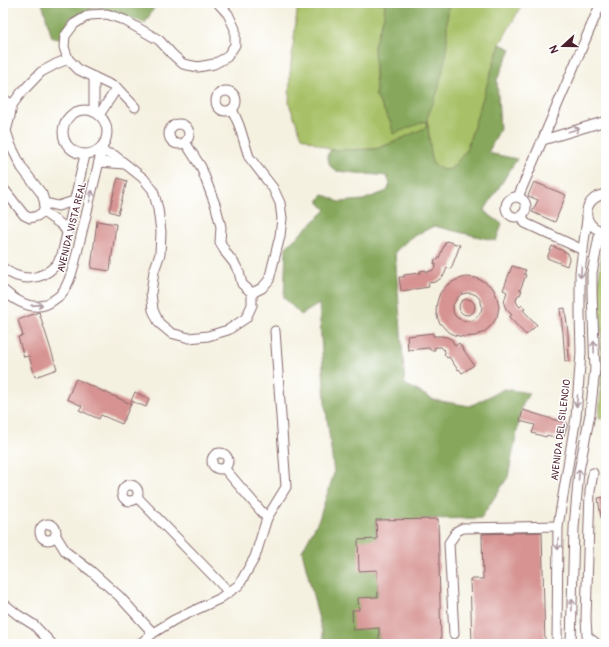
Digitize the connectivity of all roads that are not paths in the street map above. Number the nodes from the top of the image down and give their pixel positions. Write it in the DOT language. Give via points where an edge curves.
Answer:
graph roads {
  1 [pos="218,3"];
  2 [pos="601,3"];
  3 [pos="68,59"];
  4 [pos="94,77"];
  5 [pos="117,88"];
  6 [pos="3,98"];
  7 [pos="12,105"];
  8 [pos="135,107"];
  9 [pos="232,109"];
  10 [pos="97,114"];
  11 [pos="606,120"];
  12 [pos="5,131"];
  13 [pos="543,140"];
  14 [pos="185,142"];
  15 [pos="101,153"];
  16 [pos="85,155"];
  17 [pos="3,188"];
  18 [pos="606,194"];
  19 [pos="518,197"];
  20 [pos="74,201"];
  21 [pos="44,208"];
  22 [pos="522,215"];
  23 [pos="587,219"];
  24 [pos="603,231"];
  25 [pos="67,232"];
  26 [pos="583,250"];
  27 [pos="3,268"];
  28 [pos="3,290"];
  29 [pos="252,293"];
  30 [pos="275,332"];
  31 [pos="224,468"];
  32 [pos="593,473"];
  33 [pos="137,497"];
  34 [pos="267,518"];
  35 [pos="558,526"];
  36 [pos="56,536"];
  37 [pos="557,565"];
  38 [pos="573,566"];
  39 [pos="229,592"];
  40 [pos="3,603"];
  41 [pos="153,633"];
  42 [pos="454,634"];
  43 [pos="52,644"];
  44 [pos="140,644"];
  45 [pos="557,644"];
  46 [pos="571,644"];
  47 [pos="597,644"];
  1 -- 3 [label="street" via="228,14 235,29 235,45 227,57 214,64 198,67 183,64 159,40 124,20 107,14 89,15 74,24 66,36 64,47"];
  2 -- 13 [label="street"];
  3 -- 4 [label="street" via="78,70"];
  3 -- 7 [label="street" via="41,72"];
  4 -- 5 [label="street"];
  4 -- 10 [label="street"];
  5 -- 8 [label="street"];
  5 -- 10 [label="street"];
  6 -- 7 [label="street"];
  7 -- 12 [label="street"];
  9 -- 29 [label="street" via="240,125 249,157 273,188 280,203 282,218 269,280 262,288"];
  10 -- 15 [label="street" via="104,120 107,133"];
  10 -- 16 [label="street" via="87,110 73,113 64,124 63,132 67,145 78,154"];
  13 -- 11 [label="street, one-way"];
  12 -- 21 [label="street" via="22,168 42,194"];
  13 -- 19 [label="street"];
  14 -- 29 [label="street" via="201,167 216,207 221,227 220,242 239,272 242,284"];
  15 -- 16 [label="street" via="98,150"];
  28 -- 15 [label="street, AVENIDA VISTA REAL, one-way" via="21,303 31,306 51,302 62,293 72,272"];
  15 -- 29 [label="street" via="114,155 143,178 153,190 161,232 160,254 154,271 151,293 153,310 159,323 171,333 189,338 228,330 246,318 252,305"];
  16 -- 20 [label="street, AVENIDA VISTA REAL"];
  17 -- 21 [label="street" via="24,215 30,218 37,216"];
  18 -- 23 [label="street, AVENIDA DEL SILENCIO" via="599,195 588,205"];
  19 -- 22 [label="street" via="526,204 526,210"];
  19 -- 22 [label="street" via="508,200 505,209 512,217"];
  20 -- 21 [label="street" via="58,206 50,204"];
  20 -- 25 [label="street, AVENIDA VISTA REAL"];
  21 -- 25 [label="street"];
  22 -- 26 [label="street" via="525,224"];
  23 -- 24 [label="street" via="591,225"];
  23 -- 26 [label="street, AVENIDA DEL SILENCIO"];
  38 -- 24 [label="street, one-way" via="579,471 590,414 595,369 592,273"];
  25 -- 27 [label="street, AVENIDA VISTA REAL" via="62,254 56,265 47,272 36,278 23,279"];
  26 -- 35 [label="street, AVENIDA DEL SILENCIO, one-way" via="580,272 581,353 576,417"];
  30 -- 34 [label="street" via="286,487"];
  31 -- 34 [label="street"];
  32 -- 47 [label="street" via="590,491 586,618 587,636"];
  33 -- 39 [label="street"];
  34 -- 39 [label="street" via="255,557 239,585"];
  35 -- 37 [label="street, AVENIDA DEL SILENCIO, one-way"];
  35 -- 42 [label="street" via="463,528 457,531 449,543"];
  36 -- 41 [label="street" via="66,552 119,596"];
  37 -- 38 [label="street"];
  37 -- 45 [label="street, AVENIDA DEL SILENCIO"];
  46 -- 38 [label="street, one-way"];
  39 -- 41 [label="street"];
  40 -- 43 [label="street" via="34,626"];
  41 -- 44 [label="street"];
}
